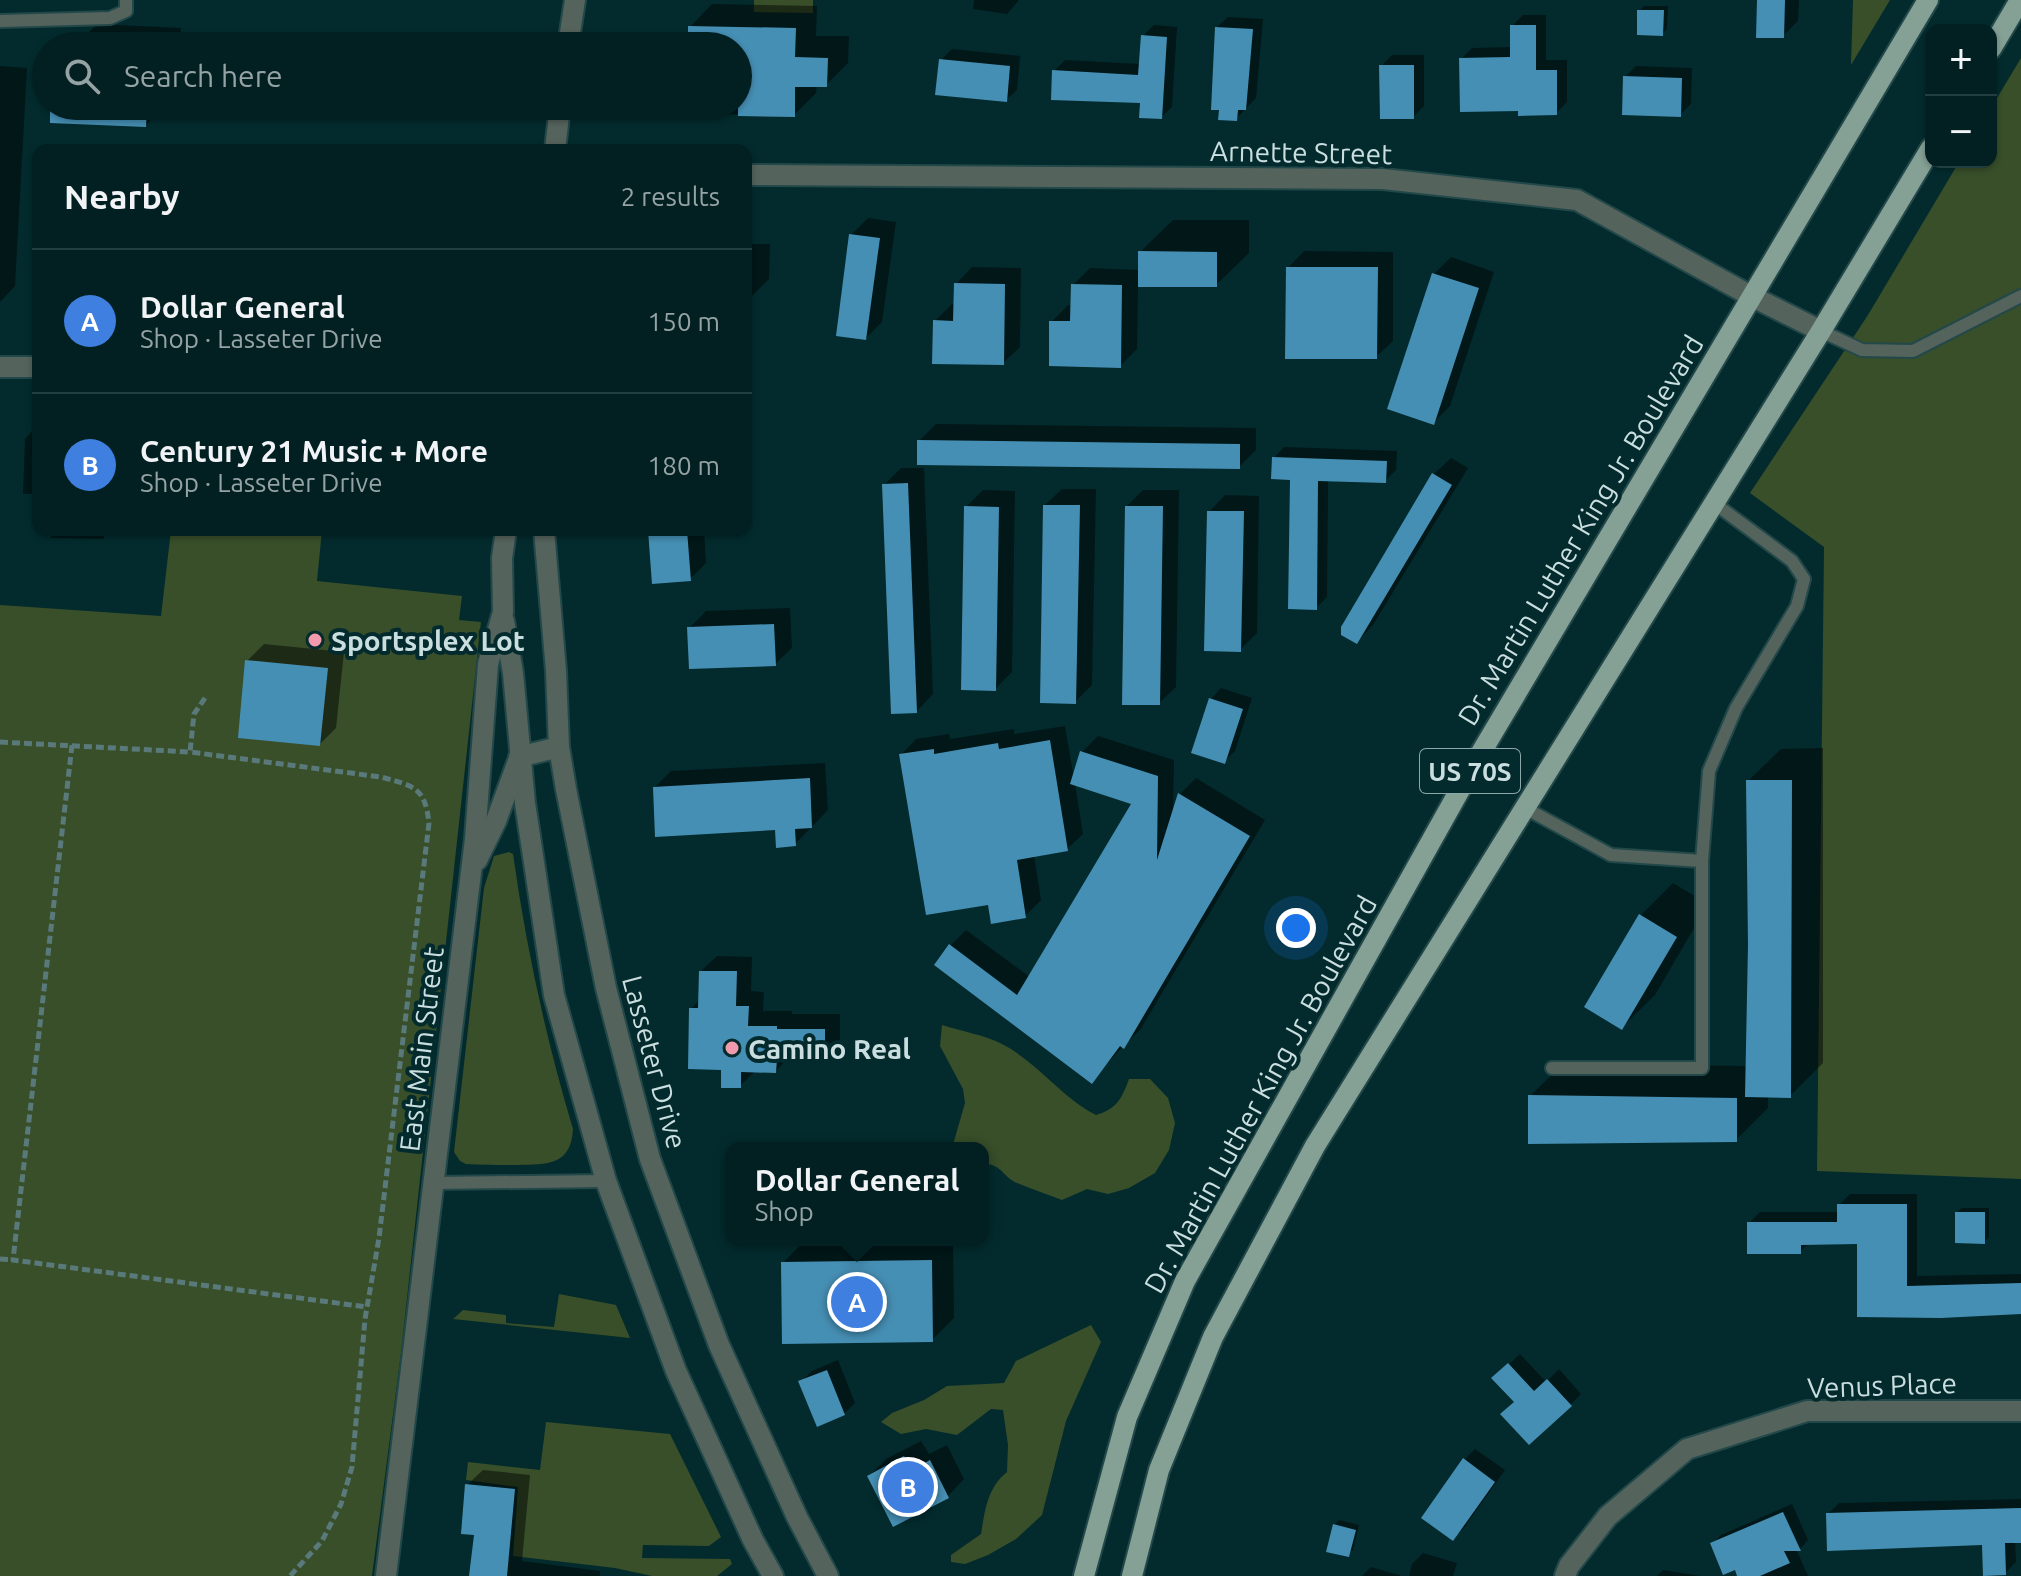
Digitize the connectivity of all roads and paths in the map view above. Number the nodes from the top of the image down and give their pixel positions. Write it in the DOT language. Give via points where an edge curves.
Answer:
graph roads {
  1 [pos="126,0"];
  2 [pos="575,0"];
  3 [pos="1928,0"];
  4 [pos="2020,0"];
  5 [pos="0,21"];
  6 [pos="570,32"];
  7 [pos="1997,39"];
  8 [pos="558,120"];
  9 [pos="556,144"];
  10 [pos="1925,158"];
  11 [pos="752,175"];
  12 [pos="1751,296"];
  13 [pos="2021,296"];
  14 [pos="1821,331"];
  15 [pos="0,367"];
  16 [pos="32,367"];
  17 [pos="1714,503"];
  18 [pos="505,536"];
  19 [pos="545,536"];
  20 [pos="503,612"];
  21 [pos="205,698"];
  22 [pos="0,742"];
  23 [pos="72,745"];
  24 [pos="559,747"];
  25 [pos="190,752"];
  26 [pos="519,757"];
  27 [pos="1525,808"];
  28 [pos="1702,861"];
  29 [pos="471,874"];
  30 [pos="1552,1068"];
  31 [pos="606,1181"];
  32 [pos="434,1183"];
  33 [pos="0,1259"];
  34 [pos="13,1260"];
  35 [pos="367,1307"];
  36 [pos="2021,1411"];
  37 [pos="290,1576"];
  38 [pos="386,1576"];
  39 [pos="773,1576"];
  40 [pos="828,1576"];
  41 [pos="1084,1576"];
  42 [pos="1132,1576"];
  43 [pos="1565,1576"];
  1 -- 5 [label="lane" via="126,11 110,18"];
  2 -- 6 [label="street"];
  3 -- 12 [label="main road, Dr. Martin Luther King Jr. Boulevard / US 70S"];
  4 -- 7 [label="main road"];
  8 -- 9 [label="street"];
  10 -- 14 [label="main road, US 70S"];
  11 -- 12 [label="street, Arnette Street" via="1383,179 1577,200"];
  12 -- 14 [label="street, Arnette Street"];
  12 -- 41 [label="main road, Dr. Martin Luther King Jr. Boulevard / US 70S" via="1476,761 1185,1281 1127,1417"];
  13 -- 14 [label="lane" via="1913,351 1862,350"];
  14 -- 17 [label="main road, US 70S"];
  15 -- 16 [label="street"];
  17 -- 27 [label="main road, US 70S"];
  17 -- 28 [label="lane" via="1792,561 1804,579 1797,606 1736,708 1709,771"];
  18 -- 20 [label="street, East Main Street"];
  19 -- 24 [label="street, Lasseter Drive"];
  20 -- 26 [label="street"];
  20 -- 29 [label="street, East Main Street" via="488,664"];
  21 -- 25 [label="path" via="194,714"];
  22 -- 23 [label="path"];
  23 -- 25 [label="path"];
  23 -- 34 [label="path"];
  24 -- 26 [label="street"];
  24 -- 40 [label="street, Lasseter Drive" via="606,988 650,1159 719,1345"];
  25 -- 35 [label="path" via="381,777 411,786 426,801 429,823"];
  26 -- 29 [label="street"];
  26 -- 31 [label="street" via="554,995"];
  27 -- 28 [label="lane" via="1611,855"];
  27 -- 42 [label="main road, US 70S" via="1315,1146 1213,1337 1159,1470"];
  28 -- 30 [label="lane" via="1702,1068"];
  29 -- 32 [label="street, East Main Street"];
  31 -- 32 [label="lane"];
  31 -- 39 [label="street" via="676,1371"];
  32 -- 38 [label="street, East Main Street"];
  33 -- 34 [label="path"];
  34 -- 35 [label="path"];
  35 -- 37 [label="path" via="352,1467 322,1541"];
  36 -- 43 [label="street, Venus Place" via="1807,1411 1687,1449 1608,1516"];
}
